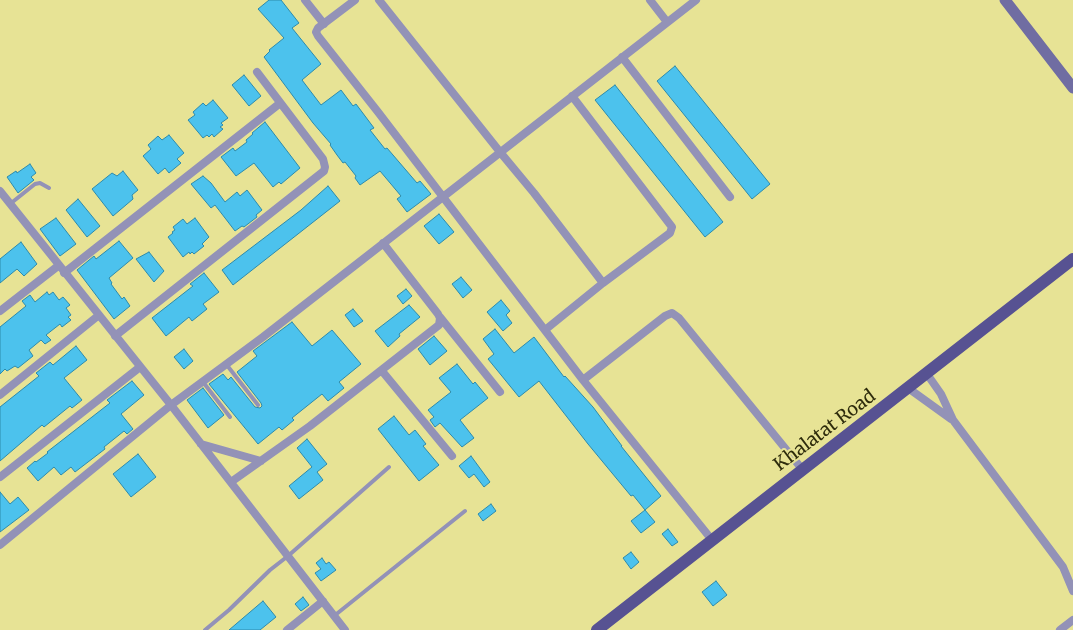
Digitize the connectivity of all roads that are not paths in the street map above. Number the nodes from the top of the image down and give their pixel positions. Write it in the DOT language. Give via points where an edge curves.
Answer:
graph roads {
  1 [pos="305,0"];
  2 [pos="355,0"];
  3 [pos="379,0"];
  4 [pos="650,0"];
  5 [pos="696,0"];
  6 [pos="1005,0"];
  7 [pos="667,22"];
  8 [pos="324,24"];
  9 [pos="622,57"];
  10 [pos="257,72"];
  11 [pos="1073,88"];
  12 [pos="572,96"];
  13 [pos="279,104"];
  14 [pos="500,152"];
  15 [pos="49,188"];
  16 [pos="0,191"];
  17 [pos="443,197"];
  18 [pos="730,197"];
  19 [pos="10,204"];
  20 [pos="383,243"];
  21 [pos="1073,259"];
  22 [pos="58,266"];
  23 [pos="64,273"];
  24 [pos="604,282"];
  25 [pos="0,311"];
  26 [pos="438,314"];
  27 [pos="99,316"];
  28 [pos="545,330"];
  29 [pos="115,336"];
  30 [pos="226,364"];
  31 [pos="140,367"];
  32 [pos="382,371"];
  33 [pos="927,374"];
  34 [pos="583,380"];
  35 [pos="203,382"];
  36 [pos="908,388"];
  37 [pos="500,392"];
  38 [pos="0,395"];
  39 [pos="171,405"];
  40 [pos="258,406"];
  41 [pos="230,417"];
  42 [pos="952,420"];
  43 [pos="202,444"];
  44 [pos="452,456"];
  45 [pos="261,461"];
  46 [pos="389,467"];
  47 [pos="802,469"];
  48 [pos="0,477"];
  49 [pos="230,482"];
  50 [pos="465,511"];
  51 [pos="712,540"];
  52 [pos="0,545"];
  53 [pos="288,556"];
  54 [pos="1064,567"];
  55 [pos="1073,573"];
  56 [pos="1073,591"];
  57 [pos="323,601"];
  58 [pos="334,616"];
  59 [pos="1073,620"];
  60 [pos="205,630"];
  61 [pos="287,630"];
  62 [pos="345,630"];
  63 [pos="597,630"];
  64 [pos="1060,630"];
  1 -- 8 [label="street"];
  2 -- 8 [label="street"];
  3 -- 14 [label="street"];
  4 -- 7 [label="street"];
  5 -- 7 [label="street"];
  6 -- 11 [label="main road"];
  7 -- 9 [label="street"];
  8 -- 17 [label="street" via="317,30 318,36"];
  9 -- 12 [label="street"];
  9 -- 18 [label="street"];
  10 -- 13 [label="street"];
  12 -- 14 [label="street"];
  12 -- 24 [label="street" via="672,227 670,233"];
  13 -- 23 [label="street"];
  13 -- 29 [label="street" via="323,159 324,171"];
  14 -- 17 [label="street"];
  14 -- 24 [label="street"];
  15 -- 19 [label="lane" via="35,184"];
  16 -- 19 [label="street"];
  17 -- 20 [label="street"];
  17 -- 28 [label="street"];
  19 -- 22 [label="street"];
  20 -- 26 [label="street"];
  20 -- 30 [label="street"];
  21 -- 33 [label="main road, Khalatat Road"];
  22 -- 23 [label="street"];
  22 -- 25 [label="street"];
  23 -- 27 [label="street"];
  24 -- 28 [label="street"];
  26 -- 32 [label="street" via="440,322 436,328"];
  26 -- 37 [label="street"];
  27 -- 29 [label="street"];
  27 -- 38 [label="street"];
  28 -- 34 [label="street"];
  29 -- 31 [label="street"];
  30 -- 35 [label="street"];
  30 -- 40 [label="lane"];
  31 -- 39 [label="street"];
  31 -- 48 [label="street"];
  32 -- 44 [label="street"];
  32 -- 45 [label="street"];
  33 -- 36 [label="main road, Khalatat Road"];
  33 -- 42 [label="street" via="941,394"];
  34 -- 47 [label="street" via="665,316 675,314"];
  34 -- 51 [label="street"];
  35 -- 39 [label="street"];
  35 -- 41 [label="lane"];
  36 -- 42 [label="street"];
  36 -- 47 [label="main road, Khalatat Road"];
  39 -- 43 [label="street"];
  39 -- 52 [label="street"];
  42 -- 54 [label="street"];
  43 -- 45 [label="street"];
  43 -- 49 [label="street"];
  45 -- 49 [label="street"];
  46 -- 53 [label="lane"];
  47 -- 51 [label="main road, Khalatat Road"];
  49 -- 53 [label="street"];
  50 -- 58 [label="lane"];
  51 -- 63 [label="main road, Khalatat Road"];
  53 -- 57 [label="street"];
  53 -- 60 [label="lane"];
  54 -- 55 [label="street"];
  54 -- 56 [label="street"];
  57 -- 58 [label="street"];
  57 -- 61 [label="street"];
  58 -- 62 [label="street"];
  59 -- 64 [label="street"];
}
